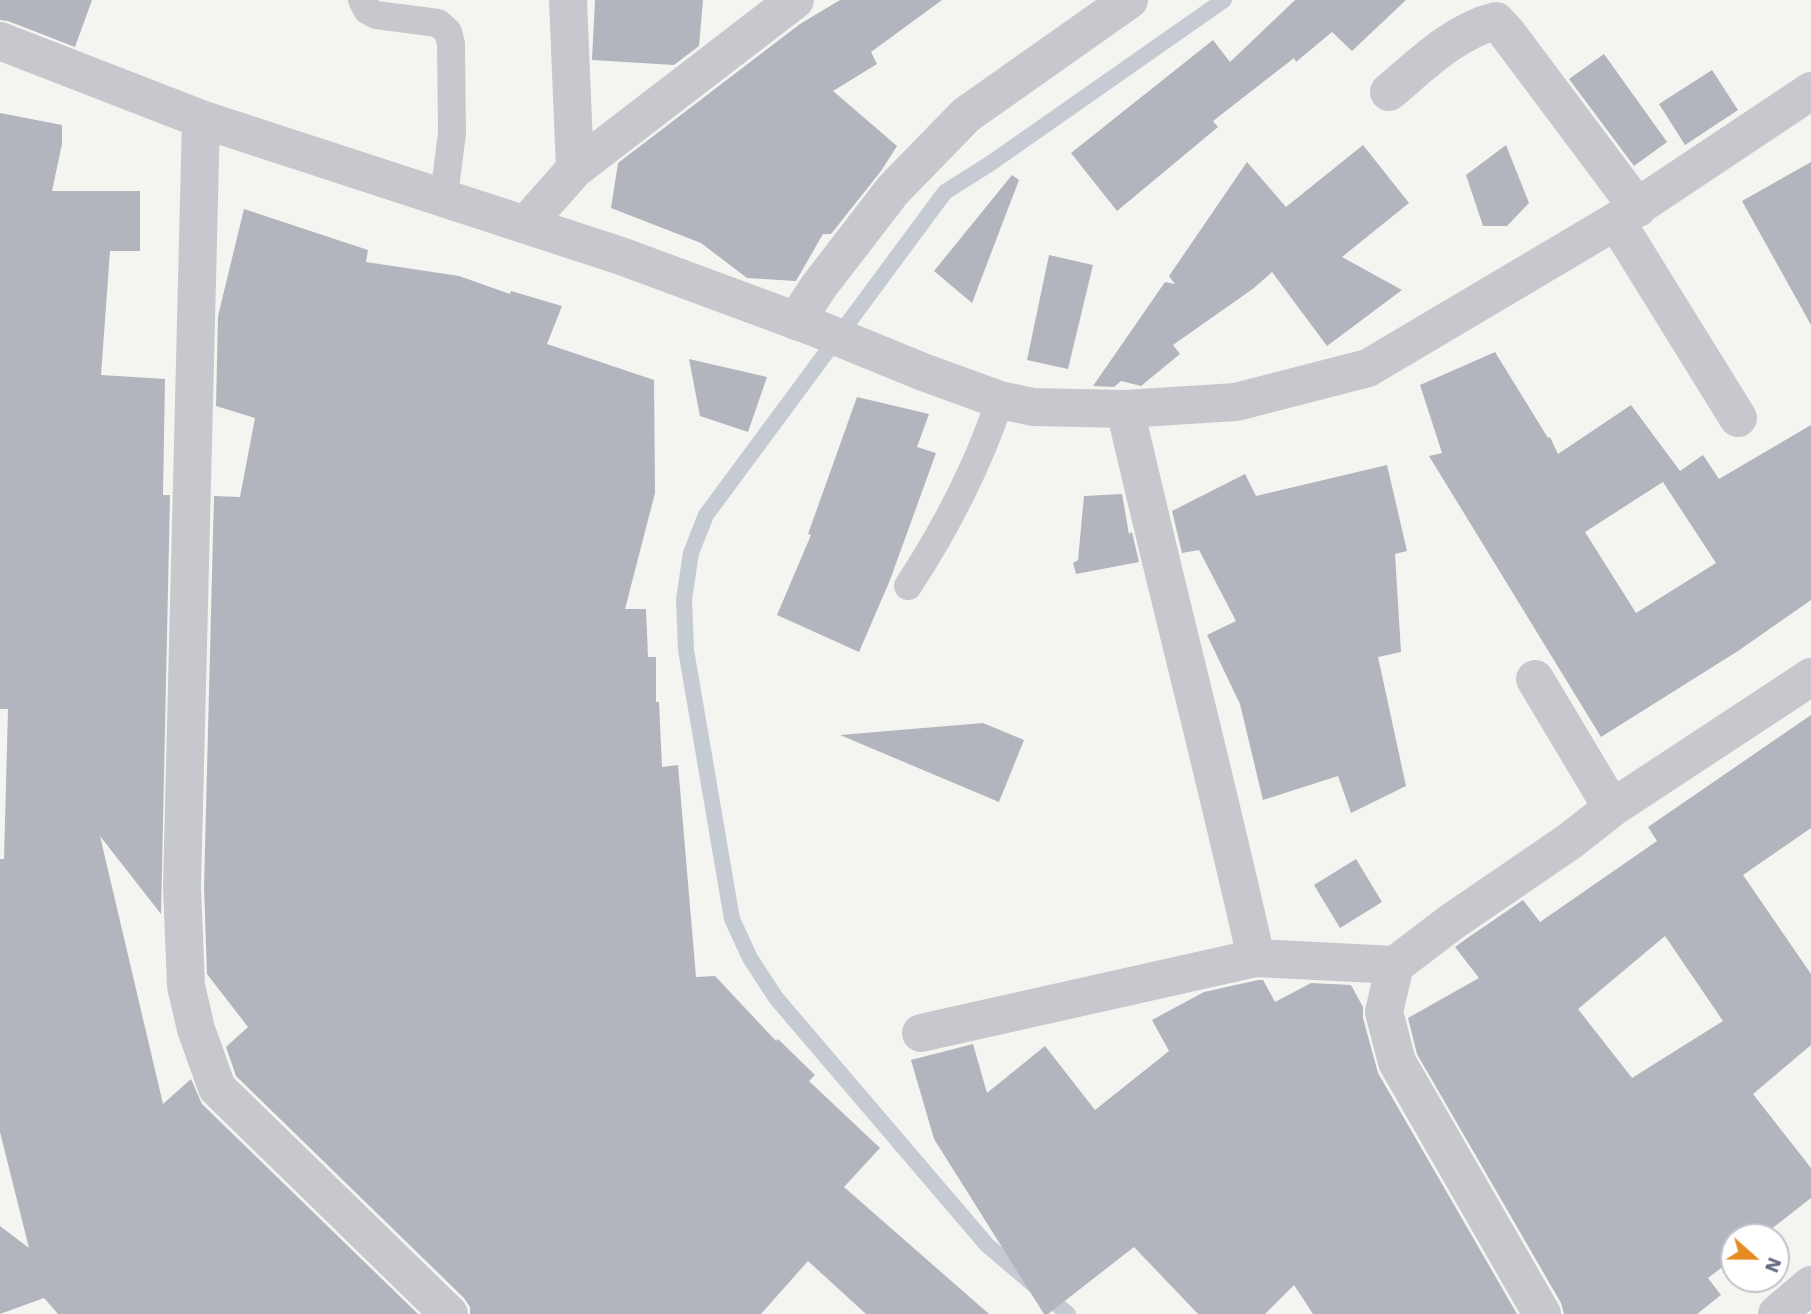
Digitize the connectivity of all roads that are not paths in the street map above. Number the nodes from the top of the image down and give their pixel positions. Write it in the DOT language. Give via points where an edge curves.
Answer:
graph roads {
  1 [pos="362,0"];
  2 [pos="568,0"];
  3 [pos="795,0"];
  4 [pos="1129,0"];
  5 [pos="0,41"];
  6 [pos="1811,91"];
  7 [pos="1389,92"];
  8 [pos="201,118"];
  9 [pos="575,169"];
  10 [pos="444,196"];
  11 [pos="1627,214"];
  12 [pos="527,223"];
  13 [pos="804,324"];
  14 [pos="1000,400"];
  15 [pos="1125,408"];
  16 [pos="1738,418"];
  17 [pos="908,586"];
  18 [pos="1811,677"];
  19 [pos="1535,679"];
  20 [pos="1612,808"];
  21 [pos="1255,958"];
  22 [pos="1395,965"];
  23 [pos="921,1033"];
  24 [pos="1811,1285"];
  25 [pos="449,1314"];
  26 [pos="1542,1314"];
  27 [pos="1777,1314"];
  1 -- 10 [label="lane" via="376,15 438,23 448,32 452,133"];
  2 -- 9 [label="street"];
  3 -- 9 [label="street"];
  4 -- 13 [label="street" via="966,115 893,190 819,286"];
  5 -- 8 [label="street"];
  6 -- 11 [label="street"];
  7 -- 11 [label="street" via="1476,26 1496,21"];
  8 -- 10 [label="street"];
  8 -- 25 [label="street" via="182,887 186,986 218,1088"];
  9 -- 12 [label="street"];
  10 -- 12 [label="street"];
  11 -- 15 [label="street" via="1368,368 1236,402"];
  11 -- 16 [label="street"];
  12 -- 13 [label="street"];
  13 -- 14 [label="street"];
  14 -- 15 [label="street" via="1033,407"];
  14 -- 17 [label="lane" via="985,445"];
  15 -- 21 [label="street"];
  18 -- 20 [label="street"];
  19 -- 20 [label="street"];
  20 -- 22 [label="street"];
  21 -- 22 [label="street"];
  21 -- 23 [label="street"];
  22 -- 26 [label="street" via="1384,1012 1397,1062"];
  24 -- 27 [label="street"];
}
